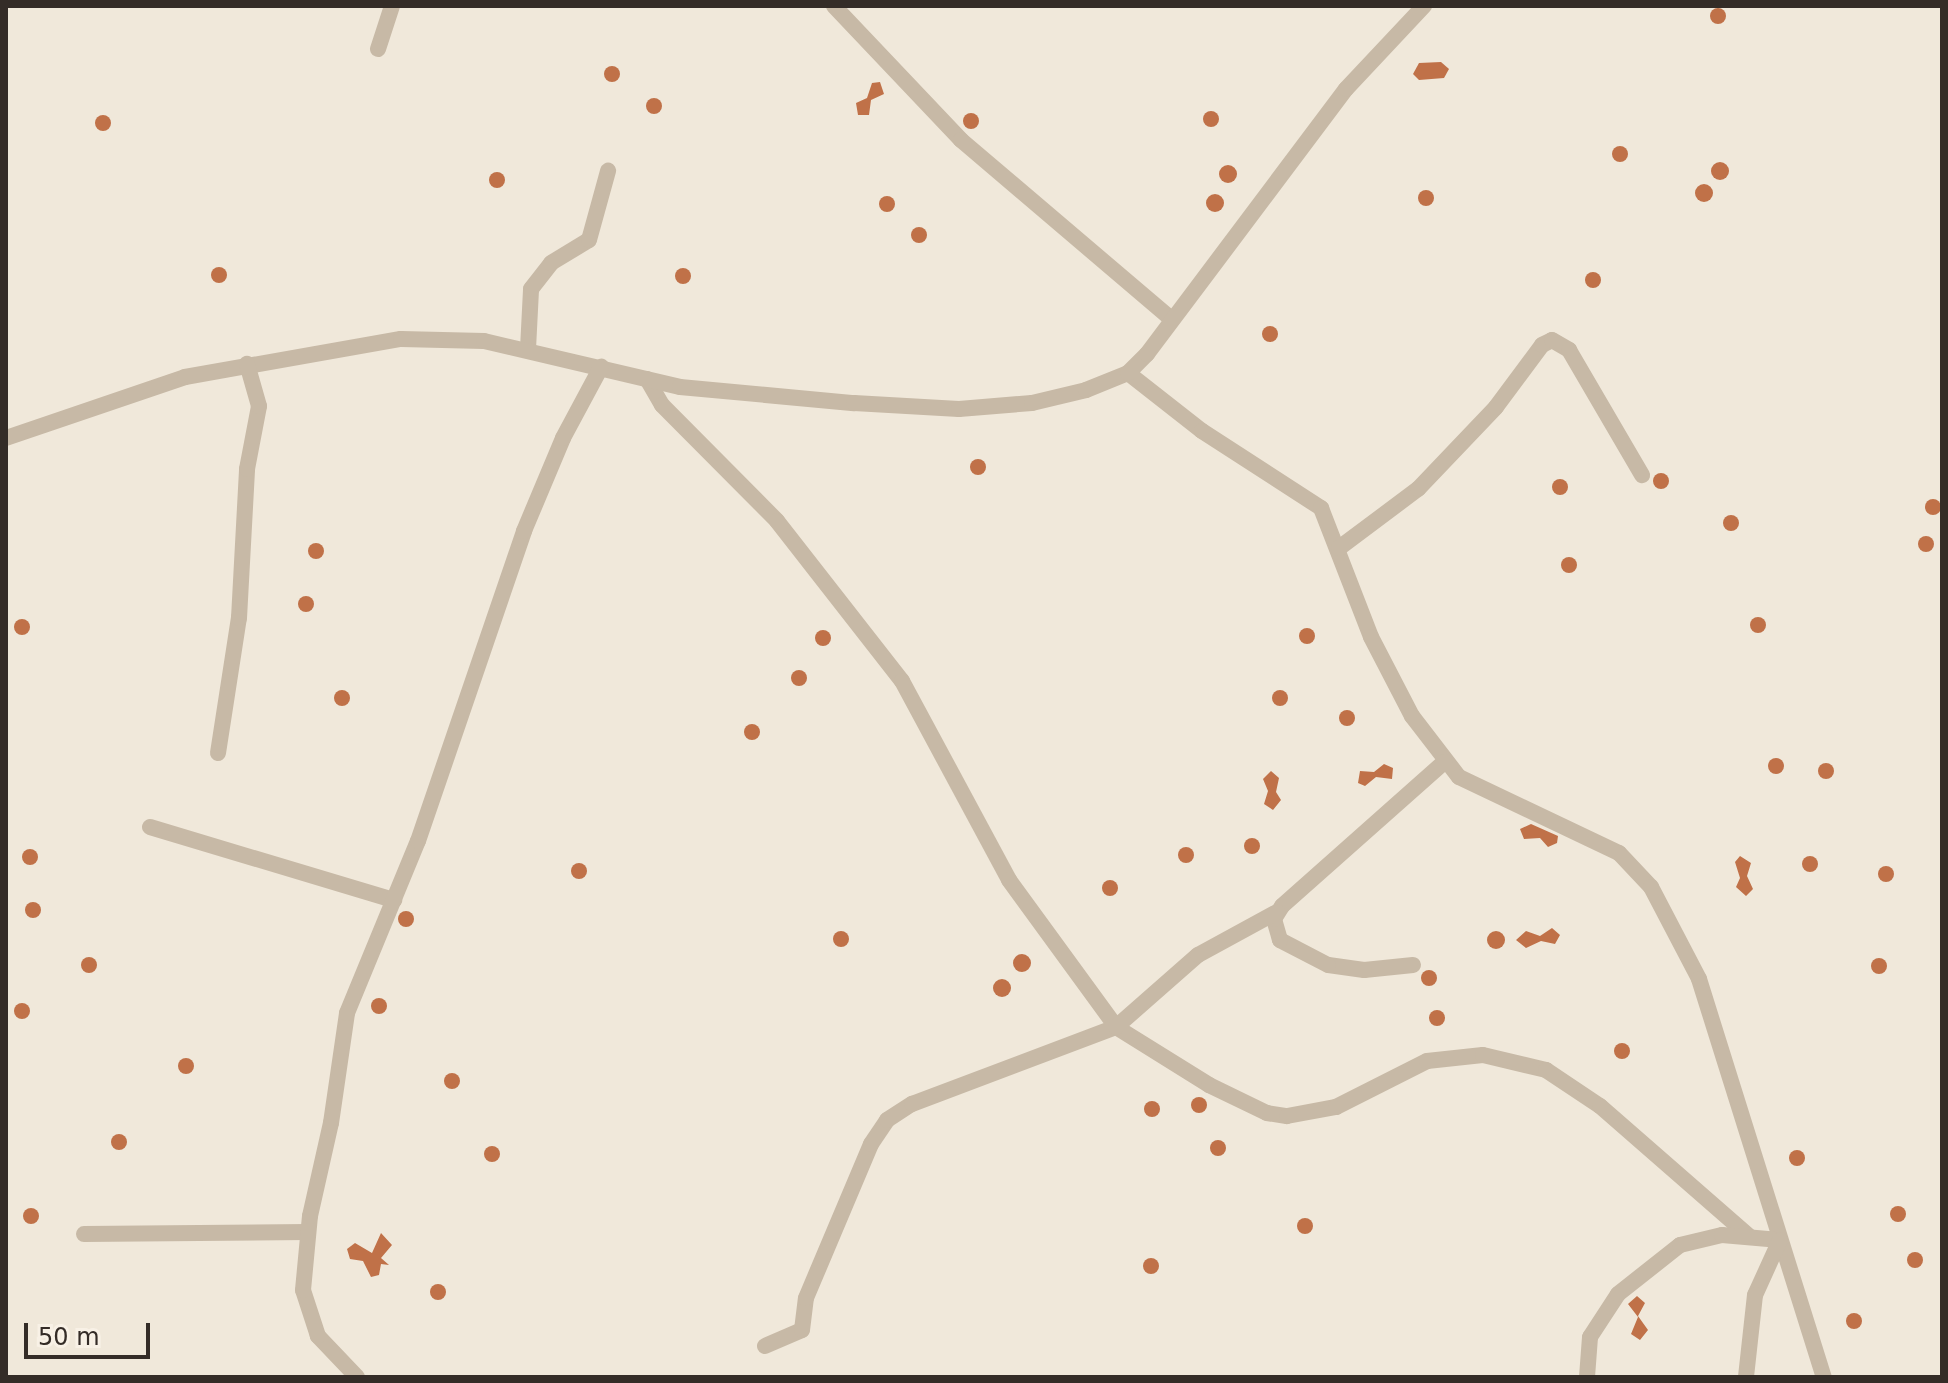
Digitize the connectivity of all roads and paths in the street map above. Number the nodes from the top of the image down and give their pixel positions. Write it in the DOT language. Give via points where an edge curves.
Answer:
graph roads {
  1 [pos="392,6"];
  2 [pos="834,6"];
  3 [pos="1424,6"];
  4 [pos="378,49"];
  5 [pos="608,171"];
  6 [pos="1171,319"];
  7 [pos="528,349"];
  8 [pos="247,364"];
  9 [pos="601,367"];
  10 [pos="1128,373"];
  11 [pos="647,379"];
  12 [pos="6,438"];
  13 [pos="1642,475"];
  14 [pos="1339,548"];
  15 [pos="218,753"];
  16 [pos="1444,762"];
  17 [pos="150,827"];
  18 [pos="394,900"];
  19 [pos="1277,912"];
  20 [pos="1413,965"];
  21 [pos="1116,1027"];
  22 [pos="308,1232"];
  23 [pos="84,1234"];
  24 [pos="1749,1236"];
  25 [pos="1780,1240"];
  26 [pos="765,1346"];
  27 [pos="357,1377"];
  28 [pos="1587,1377"];
  29 [pos="1746,1377"];
  30 [pos="1824,1377"];
  1 -- 4 [label="street"];
  2 -- 6 [label="street" via="961,140"];
  3 -- 6 [label="street" via="1346,89"];
  5 -- 7 [label="street" via="589,240 551,263 531,289"];
  6 -- 10 [label="street"];
  7 -- 8 [label="street" via="447,337 401,339"];
  7 -- 9 [label="street"];
  8 -- 12 [label="street" via="185,377"];
  8 -- 15 [label="street" via="259,406 247,469 239,618"];
  9 -- 11 [label="street"];
  9 -- 18 [label="street" via="563,438 524,531"];
  10 -- 11 [label="street" via="1056,398 959,409 773,396"];
  10 -- 14 [label="street" via="1202,431 1321,508"];
  11 -- 21 [label="street" via="668,412 777,521 902,681 1009,880"];
  13 -- 14 [label="street" via="1569,350 1552,340 1542,345 1496,407 1426,481"];
  14 -- 16 [label="street" via="1371,637 1412,716"];
  16 -- 19 [label="street"];
  16 -- 25 [label="street" via="1482,792 1619,853 1651,887 1699,979"];
  17 -- 18 [label="street"];
  18 -- 22 [label="street" via="347,1013"];
  19 -- 20 [label="street" via="1273,927 1280,940 1328,965 1364,970"];
  19 -- 21 [label="street" via="1198,955"];
  21 -- 24 [label="street" via="1209,1085 1267,1113 1287,1116 1336,1107 1427,1061 1483,1055 1546,1070 1600,1106"];
  21 -- 26 [label="street" via="912,1104 887,1120 871,1144 806,1298 802,1330"];
  22 -- 23 [label="street"];
  22 -- 27 [label="street" via="303,1290 309,1315 318,1336"];
  24 -- 25 [label="street"];
  24 -- 28 [label="street" via="1722,1235 1680,1245 1636,1274 1590,1337"];
  25 -- 29 [label="street" via="1755,1295"];
  25 -- 30 [label="street"];
}
